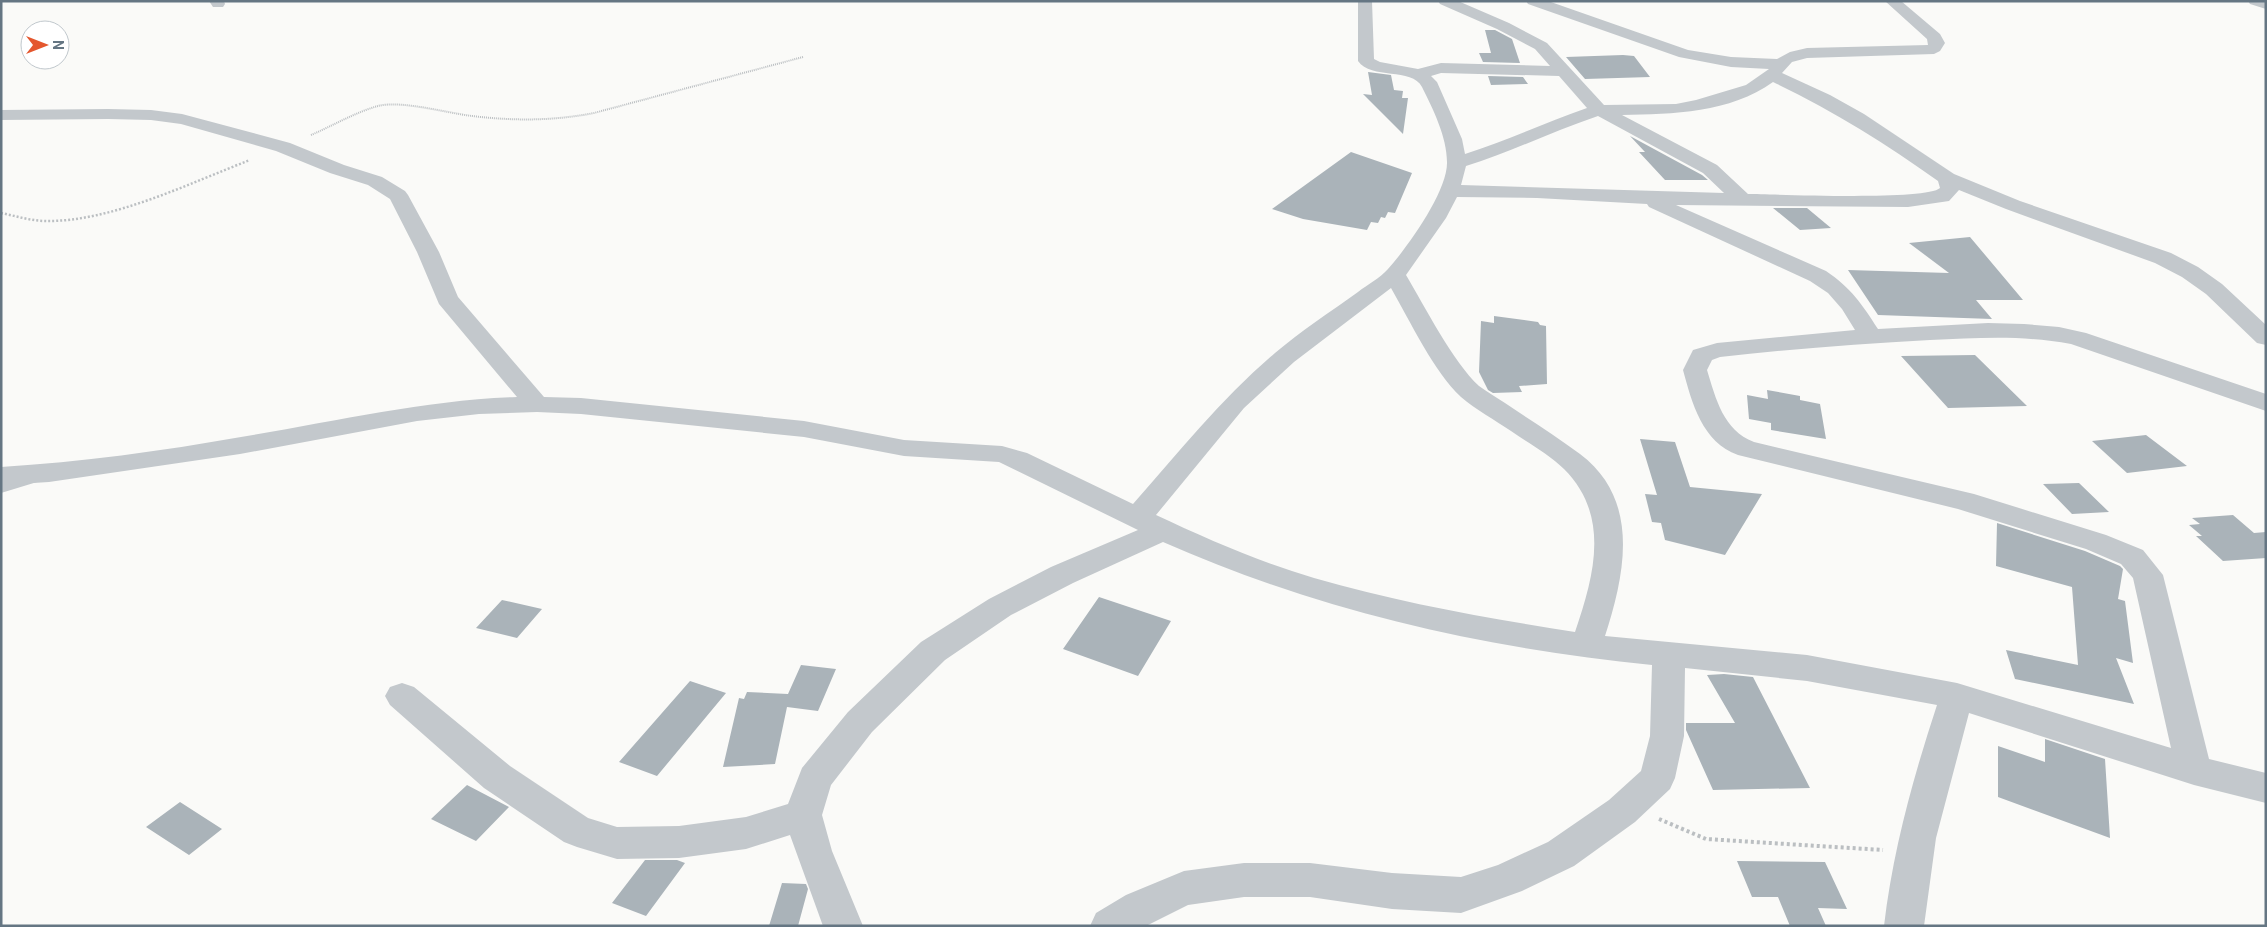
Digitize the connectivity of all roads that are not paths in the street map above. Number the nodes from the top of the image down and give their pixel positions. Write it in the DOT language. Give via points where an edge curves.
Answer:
graph roads {
  1 [pos="1365,1"];
  2 [pos="1446,1"];
  3 [pos="1533,1"];
  4 [pos="1892,1"];
  5 [pos="2254,1"];
  6 [pos="2266,5"];
  7 [pos="1776,70"];
  8 [pos="1562,71"];
  9 [pos="1418,74"];
  10 [pos="1599,110"];
  11 [pos="1,115"];
  12 [pos="1457,163"];
  13 [pos="1947,178"];
  14 [pos="1450,191"];
  15 [pos="1646,198"];
  16 [pos="1743,200"];
  17 [pos="1395,275"];
  18 [pos="1870,336"];
  19 [pos="2266,338"];
  20 [pos="2266,403"];
  21 [pos="537,404"];
  22 [pos="50,473"];
  23 [pos="1,476"];
  24 [pos="1,489"];
  25 [pos="1150,524"];
  26 [pos="1586,646"];
  27 [pos="1669,653"];
  28 [pos="402,696"];
  29 [pos="1957,696"];
  30 [pos="2194,770"];
  31 [pos="2266,788"];
  32 [pos="803,815"];
  33 [pos="1905,925"];
  34 [pos="843,926"];
  35 [pos="1110,926"];
  1 -- 9 [label="street" via="1366,61 1375,66"];
  2 -- 8 [label="street" via="1541,46"];
  3 -- 7 [label="street" via="1690,55"];
  4 -- 7 [label="street" via="1934,37 1938,43 1934,48 1904,52 1808,53 1786,59"];
  5 -- 6 [label="street"];
  7 -- 10 [label="street" via="1752,89 1699,106"];
  7 -- 13 [label="street" via="1889,137"];
  8 -- 9 [label="street" via="1441,68"];
  8 -- 10 [label="street"];
  9 -- 12 [label="street" via="1432,88 1452,138"];
  10 -- 12 [label="street" via="1557,124 1499,150"];
  10 -- 16 [label="street" via="1710,169"];
  11 -- 21 [label="street" via="150,115 182,119 284,147 337,169 375,180 398,195 448,299"];
  12 -- 14 [label="street"];
  13 -- 16 [label="street" via="1950,189 1942,197 1908,201"];
  13 -- 19 [label="street" via="2163,258 2214,289"];
  14 -- 15 [label="street"];
  14 -- 17 [label="street" via="1436,218"];
  15 -- 16 [label="street"];
  15 -- 18 [label="street" via="1818,276 1851,305"];
  17 -- 25 [label="street" via="1285,357 1235,403"];
  17 -- 26 [label="street" via="1433,340 1470,391 1572,460 1595,485 1608,522 1610,557 1600,604"];
  18 -- 20 [label="street" via="1986,329 2049,331"];
  18 -- 30 [label="street" via="1717,350 1702,355 1695,370 1708,410 1720,432 1736,444 1964,502 2096,542 2132,558 2148,575"];
  21 -- 22 [label="street" via="417,413 240,446"];
  21 -- 25 [label="street" via="804,429 904,448 1002,454"];
  22 -- 23 [label="street"];
  22 -- 24 [label="lane"];
  25 -- 26 [label="street" via="1305,586 1460,625"];
  25 -- 32 [label="street" via="1000,607 933,651 860,722 815,780"];
  26 -- 27 [label="street"];
  27 -- 29 [label="street" via="1807,668"];
  27 -- 35 [label="street" via="1667,736 1657,778 1622,812 1561,854 1508,879 1461,895 1392,891 1310,880 1244,880 1184,888"];
  28 -- 32 [label="street" via="497,777 577,831 617,843 679,842 746,833"];
  29 -- 30 [label="street"];
  29 -- 33 [label="street" via="1913,851"];
  30 -- 31 [label="street"];
  32 -- 34 [label="street" via="813,851"];
}
